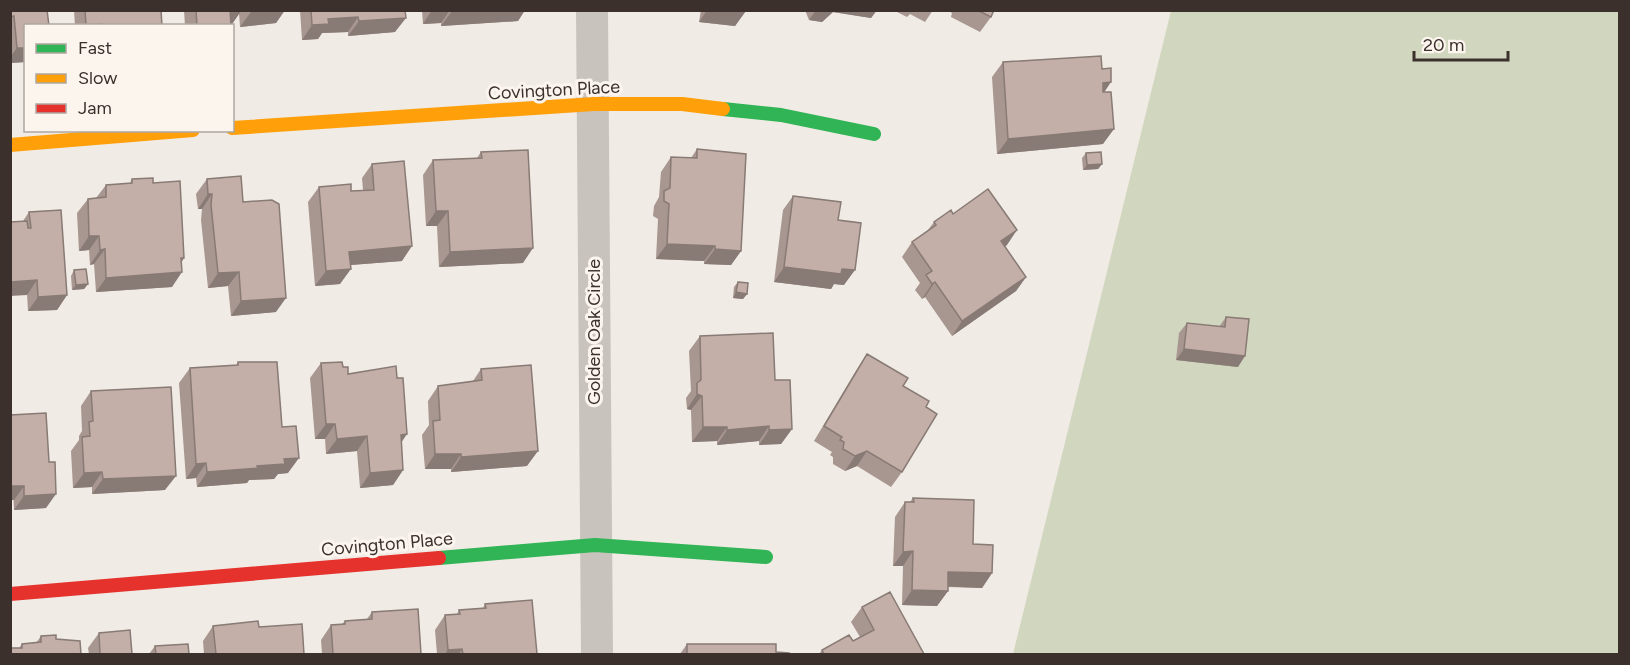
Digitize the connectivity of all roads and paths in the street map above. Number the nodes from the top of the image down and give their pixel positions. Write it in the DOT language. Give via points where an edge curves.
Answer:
graph roads {
  1 [pos="592,10"];
  2 [pos="594,104"];
  3 [pos="234,128"];
  4 [pos="164,132"];
  5 [pos="874,134"];
  6 [pos="10,145"];
  7 [pos="595,545"];
  8 [pos="766,557"];
  9 [pos="10,594"];
  10 [pos="597,654"];
  1 -- 2 [label="street, Golden Oak Circle"];
  2 -- 3 [label="street, Covington Place"];
  2 -- 5 [label="street, Covington Place" via="682,104 781,115"];
  2 -- 7 [label="street, Golden Oak Circle"];
  4 -- 6 [label="street"];
  7 -- 8 [label="street, Covington Place"];
  7 -- 9 [label="street, Covington Place"];
  7 -- 10 [label="street, Golden Oak Circle"];
}
